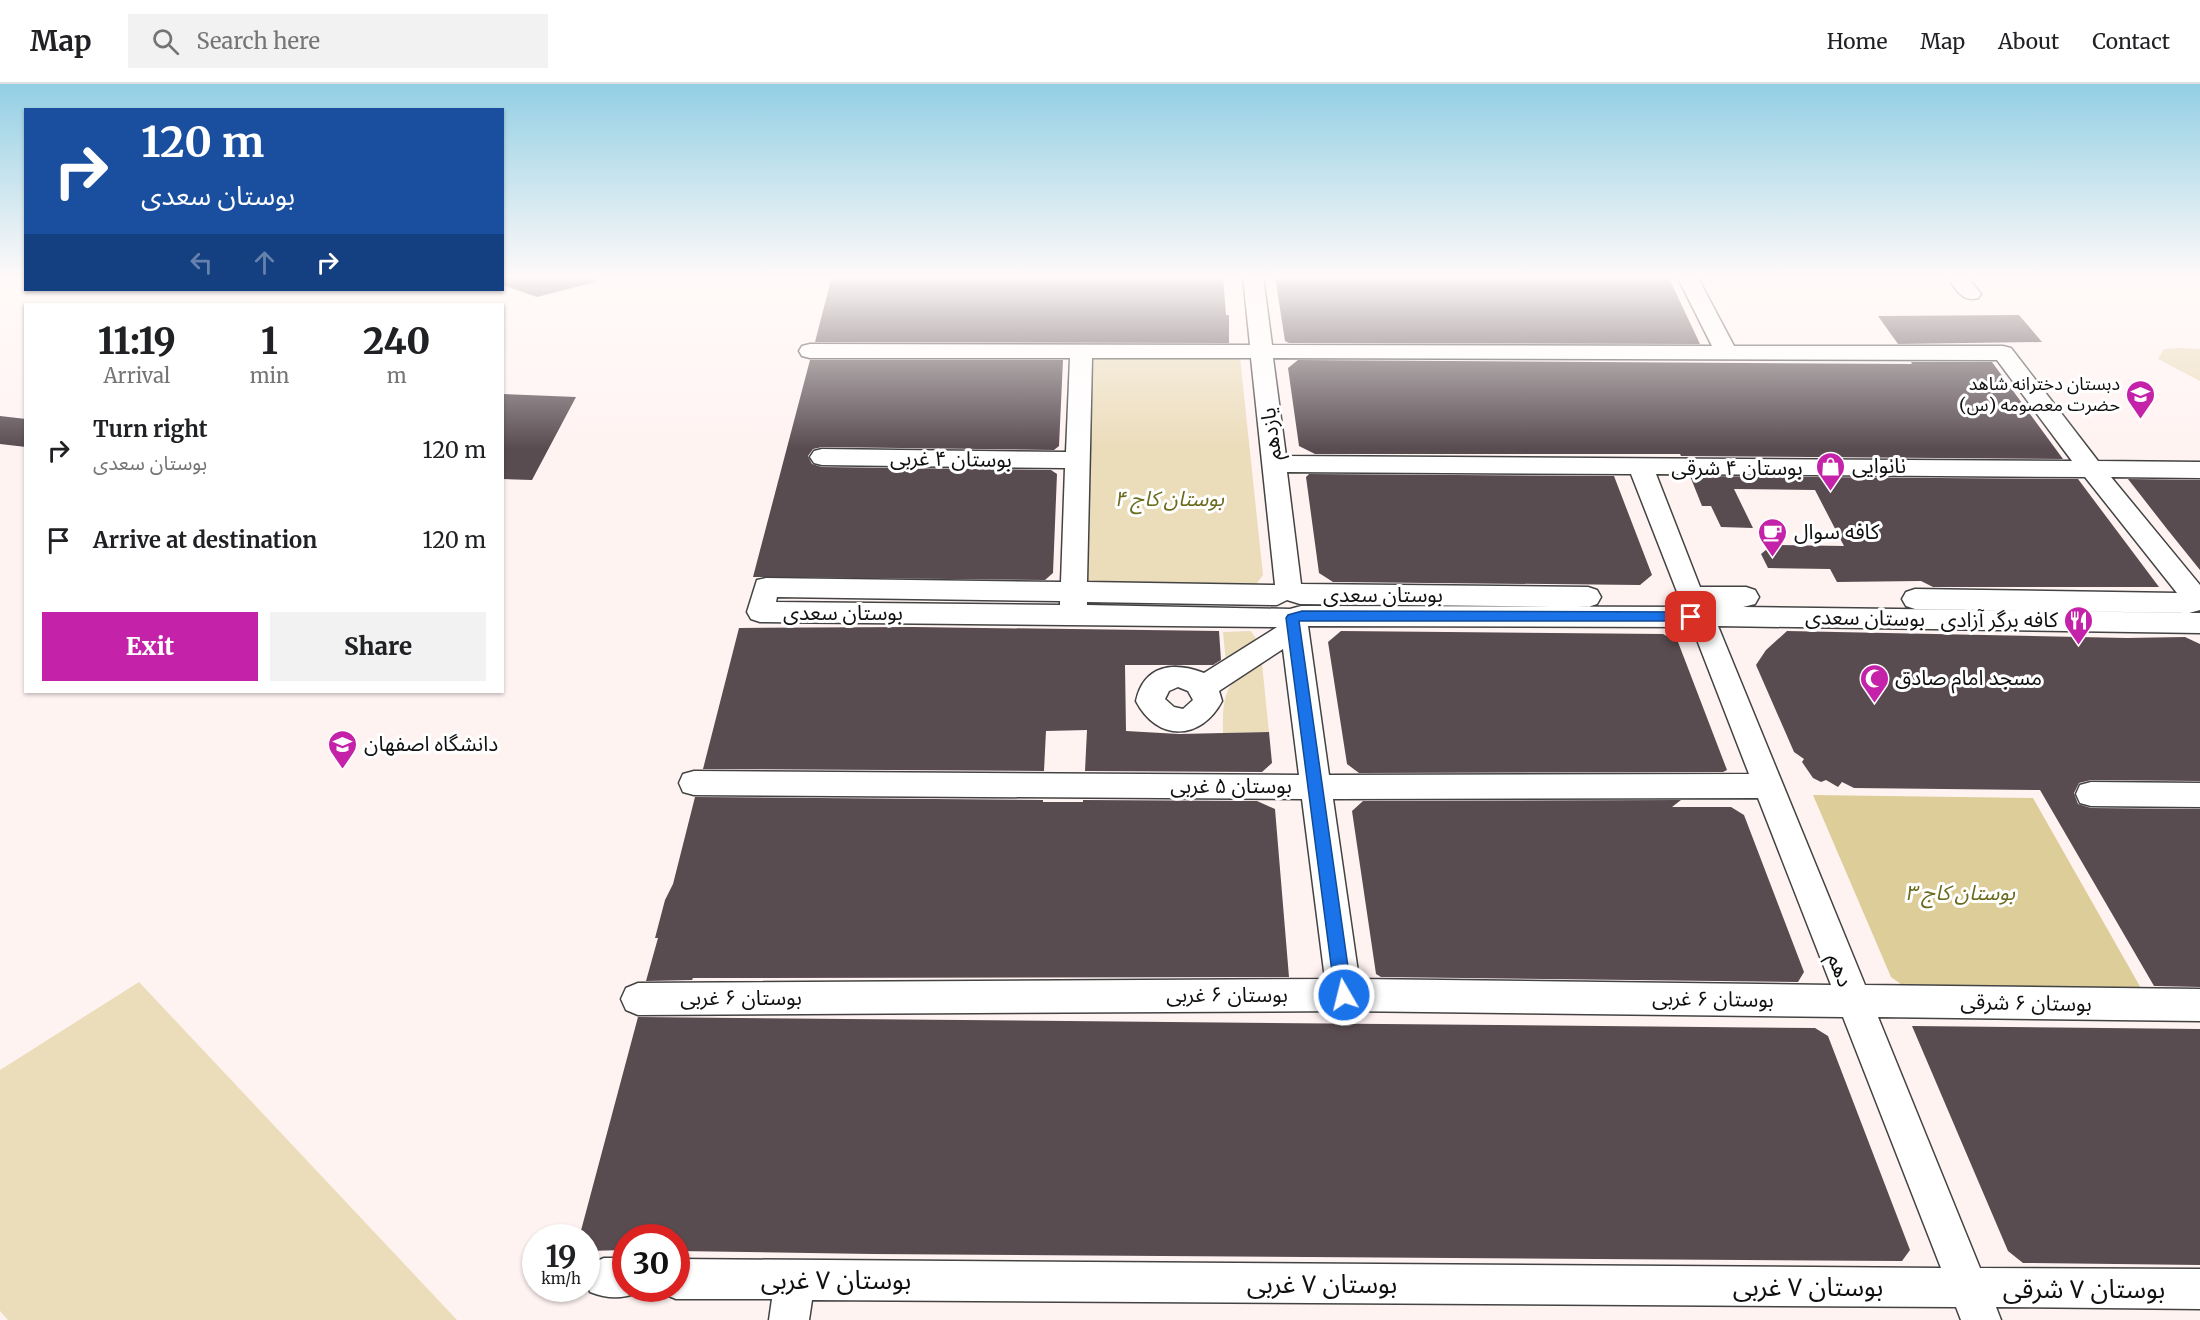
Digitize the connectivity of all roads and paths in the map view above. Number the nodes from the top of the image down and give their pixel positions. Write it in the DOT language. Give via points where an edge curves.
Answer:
graph roads {
  1 [pos="1259,334"];
  2 [pos="1717,334"];
  3 [pos="1081,350"];
  4 [pos="810,351"];
  5 [pos="1261,351"];
  6 [pos="1726,352"];
  7 [pos="822,458"];
  8 [pos="1079,460"];
  9 [pos="1274,464"];
  10 [pos="1641,468"];
  11 [pos="2091,469"];
  12 [pos="2200,470"];
  13 [pos="1073,603"];
  14 [pos="1696,607"];
  15 [pos="1291,609"];
  16 [pos="2197,610"];
  17 [pos="1203,687"];
  18 [pos="694,783"];
  19 [pos="1768,786"];
  20 [pos="1314,787"];
  21 [pos="2091,794"];
  22 [pos="2200,795"];
  23 [pos="1344,995"];
  24 [pos="638,999"];
  25 [pos="1853,1000"];
  26 [pos="2200,1005"];
  27 [pos="690,1279"];
  28 [pos="795,1279"];
  29 [pos="2200,1289"];
  30 [pos="1974,1304"];
  31 [pos="789,1320"];
  1 -- 5 [label="street, یازدهم"];
  2 -- 6 [label="street"];
  3 -- 4 [label="street"];
  3 -- 5 [label="street"];
  3 -- 8 [label="street"];
  5 -- 6 [label="street"];
  5 -- 9 [label="street, یازدهم"];
  6 -- 11 [label="street" via="2002,353"];
  7 -- 8 [label="street, بوستان ۴ غربی"];
  8 -- 13 [label="street"];
  9 -- 10 [label="street, بوستان ۴ شرقی"];
  9 -- 15 [label="street, یازدهم"];
  10 -- 11 [label="street, بوستان ۴ شرقی"];
  10 -- 14 [label="street, دهم"];
  11 -- 12 [label="street, بوستان ۴ شرقی"];
  11 -- 16 [label="street"];
  13 -- 13 [label="street, بوستان سعدی" via="766,586 760,612"];
  13 -- 15 [label="street, بوستان سعدی"];
  14 -- 15 [label="street, بوستان سعدی"];
  14 -- 16 [label="street, بوستان سعدی"];
  14 -- 19 [label="street, دهم"];
  15 -- 17 [label="street"];
  15 -- 20 [label="street, یازدهم"];
  18 -- 20 [label="street, بوستان ۵ غربی"];
  19 -- 20 [label="street, بوستان ۵ غربی"];
  19 -- 25 [label="street, دهم"];
  20 -- 23 [label="street, یازدهم"];
  21 -- 22 [label="street"];
  23 -- 24 [label="street, بوستان ۶ غربی"];
  23 -- 25 [label="street, بوستان ۶ غربی"];
  25 -- 26 [label="street, بوستان ۶ شرقی"];
  25 -- 30 [label="street, دهم"];
  27 -- 28 [label="street, بوستان ۷ غربی"];
  28 -- 30 [label="street, بوستان ۷ غربی"];
  28 -- 31 [label="street"];
  29 -- 30 [label="street, بوستان ۷ شرقی"];
}
